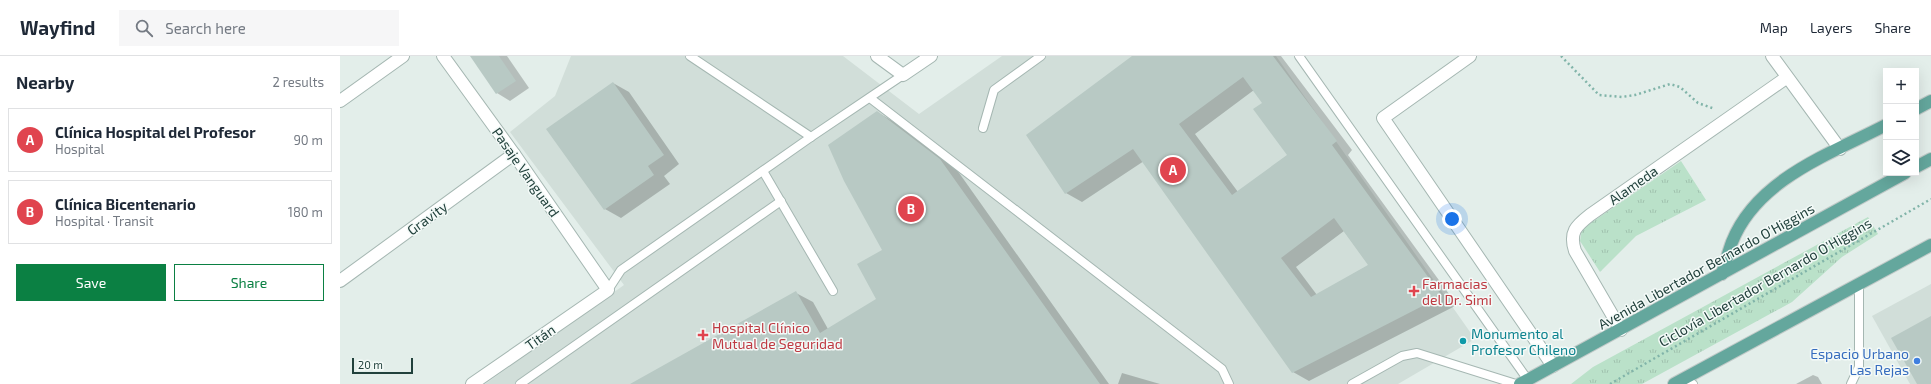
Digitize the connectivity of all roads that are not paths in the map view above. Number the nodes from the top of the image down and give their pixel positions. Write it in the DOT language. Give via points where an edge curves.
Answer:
graph roads {
  1 [pos="403,56"];
  2 [pos="443,56"];
  3 [pos="690,56"];
  4 [pos="876,56"];
  5 [pos="931,56"];
  6 [pos="1041,56"];
  7 [pos="1300,56"];
  8 [pos="1470,56"];
  9 [pos="1772,56"];
  10 [pos="903,75"];
  11 [pos="1786,78"];
  12 [pos="870,98"];
  13 [pos="340,101"];
  14 [pos="1931,102"];
  15 [pos="1919,108"];
  16 [pos="1883,127"];
  17 [pos="983,128"];
  18 [pos="811,137"];
  19 [pos="1840,149"];
  20 [pos="514,154"];
  21 [pos="1931,159"];
  22 [pos="1919,165"];
  23 [pos="763,171"];
  24 [pos="1900,176"];
  25 [pos="781,201"];
  26 [pos="1931,245"];
  27 [pos="1722,274"];
  28 [pos="340,281"];
  29 [pos="1859,284"];
  30 [pos="608,290"];
  31 [pos="833,291"];
  32 [pos="1621,330"];
  33 [pos="1553,366"];
  34 [pos="1524,382"];
  35 [pos="1684,382"];
  36 [pos="475,383"];
  37 [pos="520,384"];
  38 [pos="1229,384"];
  39 [pos="1352,384"];
  40 [pos="1516,384"];
  41 [pos="1850,384"];
  1 -- 13 [label="street"];
  2 -- 20 [label="street, Pasaje Vanguard"];
  3 -- 18 [label="lane"];
  4 -- 10 [label="street"];
  5 -- 10 [label="street"];
  6 -- 17 [label="lane" via="994,90"];
  7 -- 34 [label="lane"];
  8 -- 33 [label="street" via="1383,118"];
  9 -- 11 [label="street"];
  10 -- 12 [label="lane"];
  11 -- 19 [label="street"];
  11 -- 32 [label="street, Alameda" via="1590,215 1573,232 1572,242 1575,251"];
  12 -- 18 [label="lane"];
  12 -- 38 [label="lane" via="1222,370"];
  14 -- 15 [label="main road"];
  16 -- 19 [label="main road"];
  18 -- 23 [label="lane"];
  19 -- 27 [label="main road" via="1781,181 1766,194 1741,225 1732,242"];
  20 -- 28 [label="street, Gravity"];
  20 -- 30 [label="street, Pasaje Vanguard"];
  21 -- 22 [label="main road"];
  23 -- 25 [label="lane"];
  23 -- 30 [label="lane" via="621,270"];
  24 -- 27 [label="main road, Avenida Libertador Bernardo O'Higgins"];
  25 -- 31 [label="lane"];
  25 -- 37 [label="lane"];
  26 -- 29 [label="main road"];
  27 -- 32 [label="main road, Avenida Libertador Bernardo O'Higgins"];
  29 -- 35 [label="main road"];
  29 -- 41 [label="lane" via="1858,367"];
  30 -- 36 [label="street, Titán"];
  32 -- 33 [label="main road, Avenida Libertador Bernardo O'Higgins"];
  33 -- 34 [label="main road, Avenida Libertador Bernardo O'Higgins"];
  39 -- 40 [label="lane" via="1402,356 1417,353"];
}
